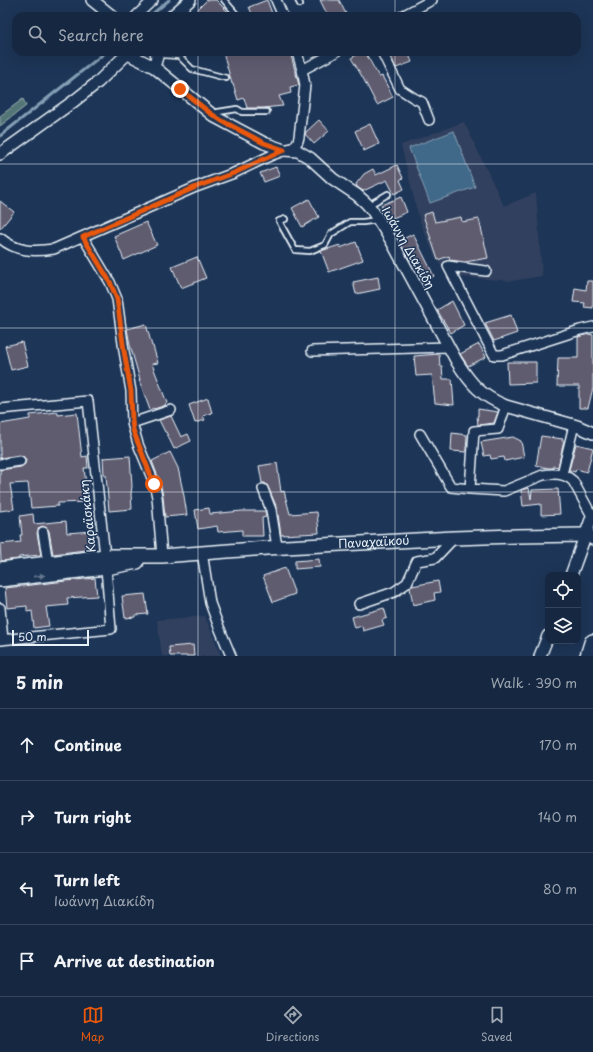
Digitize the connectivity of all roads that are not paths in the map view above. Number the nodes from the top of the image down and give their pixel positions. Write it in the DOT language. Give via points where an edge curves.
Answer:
graph roads {
  1 [pos="92,0"];
  2 [pos="190,0"];
  3 [pos="224,0"];
  4 [pos="276,0"];
  5 [pos="432,0"];
  6 [pos="149,1"];
  7 [pos="107,12"];
  8 [pos="139,12"];
  9 [pos="176,12"];
  10 [pos="234,12"];
  11 [pos="281,12"];
  12 [pos="410,12"];
  13 [pos="125,56"];
  14 [pos="134,56"];
  15 [pos="157,56"];
  16 [pos="179,56"];
  17 [pos="298,56"];
  18 [pos="328,56"];
  19 [pos="384,56"];
  20 [pos="154,67"];
  21 [pos="302,70"];
  22 [pos="226,78"];
  23 [pos="267,112"];
  24 [pos="210,113"];
  25 [pos="428,120"];
  26 [pos="284,150"];
  27 [pos="0,154"];
  28 [pos="388,194"];
  29 [pos="368,206"];
  30 [pos="285,219"];
  31 [pos="378,220"];
  32 [pos="83,237"];
  33 [pos="0,238"];
  34 [pos="486,271"];
  35 [pos="593,327"];
  36 [pos="448,347"];
  37 [pos="312,351"];
  38 [pos="506,406"];
  39 [pos="0,409"];
  40 [pos="171,410"];
  41 [pos="132,424"];
  42 [pos="574,425"];
  43 [pos="593,433"];
  44 [pos="420,434"];
  45 [pos="20,461"];
  46 [pos="0,464"];
  47 [pos="562,474"];
  48 [pos="263,489"];
  49 [pos="470,489"];
  50 [pos="593,515"];
  51 [pos="43,532"];
  52 [pos="589,536"];
  53 [pos="454,538"];
  54 [pos="277,547"];
  55 [pos="202,552"];
  56 [pos="162,556"];
  57 [pos="105,562"];
  58 [pos="48,563"];
  59 [pos="0,569"];
  60 [pos="572,572"];
  61 [pos="0,580"];
  62 [pos="359,604"];
  63 [pos="0,608"];
  64 [pos="2,640"];
  65 [pos="593,643"];
  66 [pos="545,644"];
  67 [pos="231,656"];
  68 [pos="540,656"];
  69 [pos="589,656"];
  1 -- 7 [label="street"];
  2 -- 9 [label="street"];
  3 -- 10 [label="lane"];
  4 -- 11 [label="street"];
  5 -- 12 [label="street"];
  6 -- 8 [label="street"];
  13 -- 27 [label="street" via="92,87"];
  14 -- 20 [label="street, Ιωάννη Διακίδη"];
  15 -- 20 [label="street"];
  16 -- 22 [label="lane" via="192,69"];
  17 -- 21 [label="street"];
  18 -- 21 [label="street"];
  19 -- 25 [label="street" via="400,89 422,102"];
  20 -- 24 [label="street, Ιωάννη Διακίδη"];
  21 -- 26 [label="street" via="304,92 299,137 294,146"];
  23 -- 24 [label="lane" via="242,112 237,109"];
  24 -- 26 [label="street, Ιωάννη Διακίδη" via="264,143"];
  26 -- 29 [label="street, Ιωάννη Διακίδη" via="298,151 310,158"];
  26 -- 32 [label="street"];
  28 -- 29 [label="lane"];
  29 -- 31 [label="street, Ιωάννη Διακίδη"];
  30 -- 31 [label="lane" via="279,221 295,250 325,246 331,234 350,222"];
  31 -- 36 [label="street, Ιωάννη Διακίδη"];
  32 -- 33 [label="street" via="54,249 37,251 18,249"];
  32 -- 41 [label="street" via="110,282 117,299 131,391"];
  34 -- 35 [label="street" via="448,266 494,355 502,355"];
  36 -- 37 [label="street"];
  36 -- 38 [label="street, Ιωάννη Διακίδη" via="474,386"];
  38 -- 42 [label="street, Ιωάννη Διακίδη"];
  38 -- 49 [label="street" via="498,430 474,431"];
  39 -- 57 [label="street, Καραϊσκάκη" via="88,401"];
  40 -- 41 [label="street"];
  41 -- 56 [label="street" via="157,497"];
  42 -- 43 [label="street, Ιωάννη Διακίδη"];
  42 -- 47 [label="street"];
  44 -- 49 [label="street" via="451,487"];
  45 -- 46 [label="street"];
  47 -- 49 [label="street" via="543,475 504,491"];
  47 -- 50 [label="street" via="573,481"];
  48 -- 54 [label="street" via="271,510"];
  50 -- 52 [label="street"];
  51 -- 58 [label="street"];
  52 -- 53 [label="main road, Παναχαϊκού"];
  52 -- 60 [label="street"];
  53 -- 54 [label="main road, Παναχαϊκού"];
  53 -- 62 [label="street" via="435,558 417,561 407,583 394,592"];
  54 -- 55 [label="main road, Παναχαϊκού"];
  55 -- 56 [label="main road, Παναχαϊκού"];
  55 -- 67 [label="street" via="210,603"];
  56 -- 57 [label="main road, Παναχαϊκού"];
  57 -- 58 [label="main road, Παναχαϊκού"];
  61 -- 57 [label="main road, Παναχαϊκού, one-way"];
  57 -- 64 [label="street, Καραϊσκάκη" via="111,629"];
  58 -- 59 [label="main road, Παναχαϊκού"];
  63 -- 64 [label="street"];
  65 -- 69 [label="highway"];
  66 -- 68 [label="street"];
}
